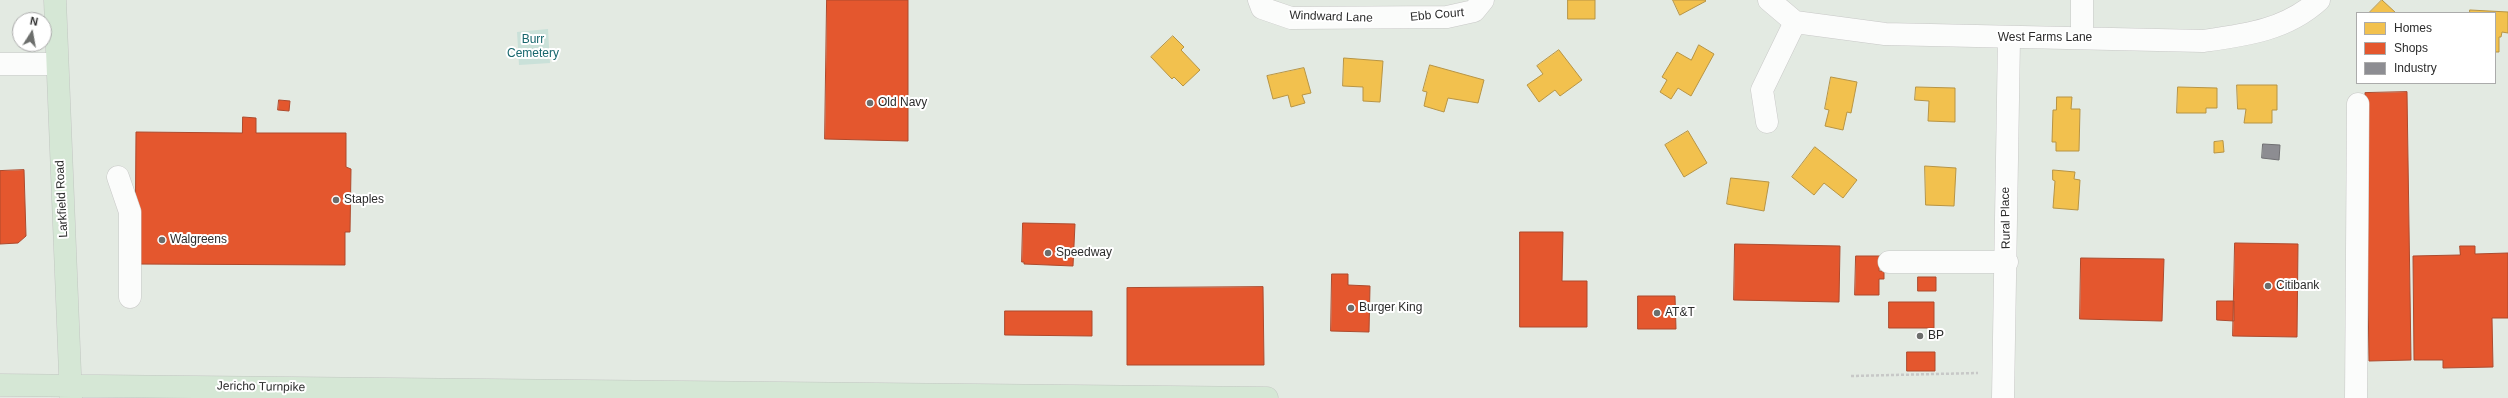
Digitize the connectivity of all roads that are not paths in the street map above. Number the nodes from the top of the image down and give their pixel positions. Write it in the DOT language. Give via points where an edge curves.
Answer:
graph roads {
  1 [pos="54,0"];
  2 [pos="1259,0"];
  3 [pos="1483,0"];
  4 [pos="1769,0"];
  5 [pos="2082,0"];
  6 [pos="2319,0"];
  7 [pos="1385,19"];
  8 [pos="1795,22"];
  9 [pos="2082,38"];
  10 [pos="2009,39"];
  11 [pos="0,64"];
  12 [pos="56,64"];
  13 [pos="2358,104"];
  14 [pos="1767,122"];
  15 [pos="118,176"];
  16 [pos="1889,262"];
  17 [pos="2007,262"];
  18 [pos="130,297"];
  19 [pos="0,385"];
  20 [pos="71,392"];
  21 [pos="933,397"];
  22 [pos="1267,398"];
  23 [pos="2003,398"];
  24 [pos="2356,398"];
  1 -- 12 [label="main road, Larkfield Road"];
  2 -- 7 [label="street, Windward Lane" via="1262,8 1291,18"];
  3 -- 7 [label="street, Ebb Court" via="1474,11 1447,17"];
  4 -- 8 [label="street"];
  5 -- 9 [label="street"];
  6 -- 9 [label="street, West Farms Lane" via="2283,25 2252,34 2203,41"];
  8 -- 10 [label="street, West Farms Lane" via="1885,34"];
  8 -- 14 [label="street" via="1762,90"];
  9 -- 10 [label="street, West Farms Lane"];
  10 -- 17 [label="street, Rural Place" via="2005,204"];
  11 -- 12 [label="street"];
  12 -- 20 [label="main road, Larkfield Road"];
  13 -- 24 [label="street"];
  15 -- 18 [label="street" via="130,212"];
  16 -- 17 [label="street"];
  17 -- 23 [label="street, Rural Place"];
  19 -- 20 [label="main road, Jericho Turnpike"];
  20 -- 21 [label="main road, Jericho Turnpike"];
  21 -- 22 [label="main road, Jericho Turnpike"];
}
